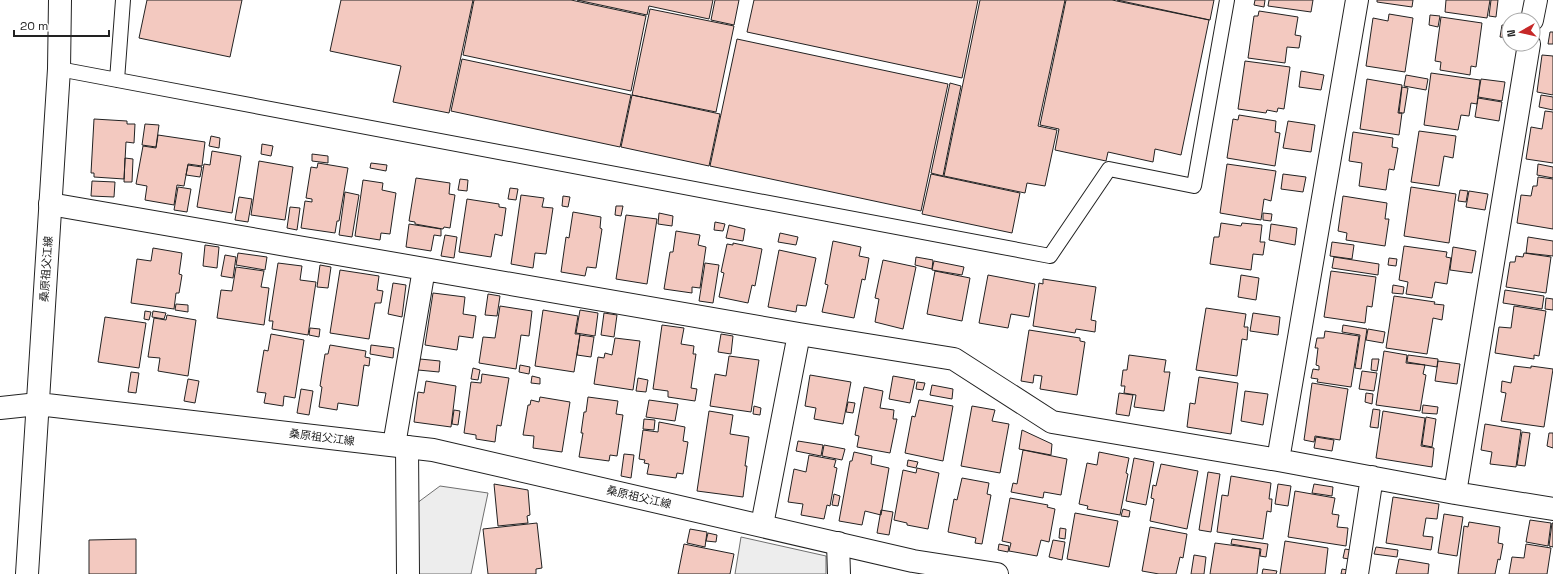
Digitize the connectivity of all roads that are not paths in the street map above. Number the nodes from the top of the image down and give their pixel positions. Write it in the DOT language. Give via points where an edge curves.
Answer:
graph roads {
  1 [pos="60,0"];
  2 [pos="123,0"];
  3 [pos="1227,0"];
  4 [pos="1357,0"];
  5 [pos="1536,0"];
  6 [pos="1534,12"];
  7 [pos="1527,52"];
  8 [pos="59,69"];
  9 [pos="117,80"];
  10 [pos="50,204"];
  11 [pos="424,269"];
  12 [pos="799,334"];
  13 [pos="38,404"];
  14 [pos="0,408"];
  15 [pos="400,446"];
  16 [pos="1278,460"];
  17 [pos="1372,478"];
  18 [pos="1455,493"];
  19 [pos="1553,509"];
  20 [pos="762,525"];
  21 [pos="838,543"];
  22 [pos="969,572"];
  23 [pos="27,574"];
  24 [pos="408,574"];
  25 [pos="839,574"];
  26 [pos="997,574"];
  27 [pos="1357,574"];
  1 -- 8 [label="street, 桑原祖父江線"];
  2 -- 9 [label="lane"];
  3 -- 9 [label="lane" via="1194,186 1109,168 1050,256"];
  4 -- 16 [label="street"];
  5 -- 6 [label="street"];
  7 -- 18 [label="street"];
  8 -- 9 [label="lane"];
  8 -- 10 [label="street, 桑原祖父江線"];
  10 -- 11 [label="street"];
  10 -- 13 [label="street, 桑原祖父江線"];
  11 -- 12 [label="street"];
  11 -- 15 [label="street"];
  12 -- 16 [label="street" via="954,359 1052,422"];
  12 -- 20 [label="street"];
  13 -- 14 [label="street"];
  13 -- 15 [label="street, 桑原祖父江線"];
  13 -- 23 [label="street"];
  15 -- 20 [label="street, 桑原祖父江線" via="433,450"];
  15 -- 24 [label="street"];
  16 -- 17 [label="street"];
  17 -- 18 [label="street"];
  17 -- 27 [label="street"];
  18 -- 19 [label="street"];
  20 -- 21 [label="street, 桑原祖父江線"];
  21 -- 22 [label="street, 桑原祖父江線"];
  21 -- 25 [label="street"];
  22 -- 26 [label="street, 桑原祖父江線"];
}
